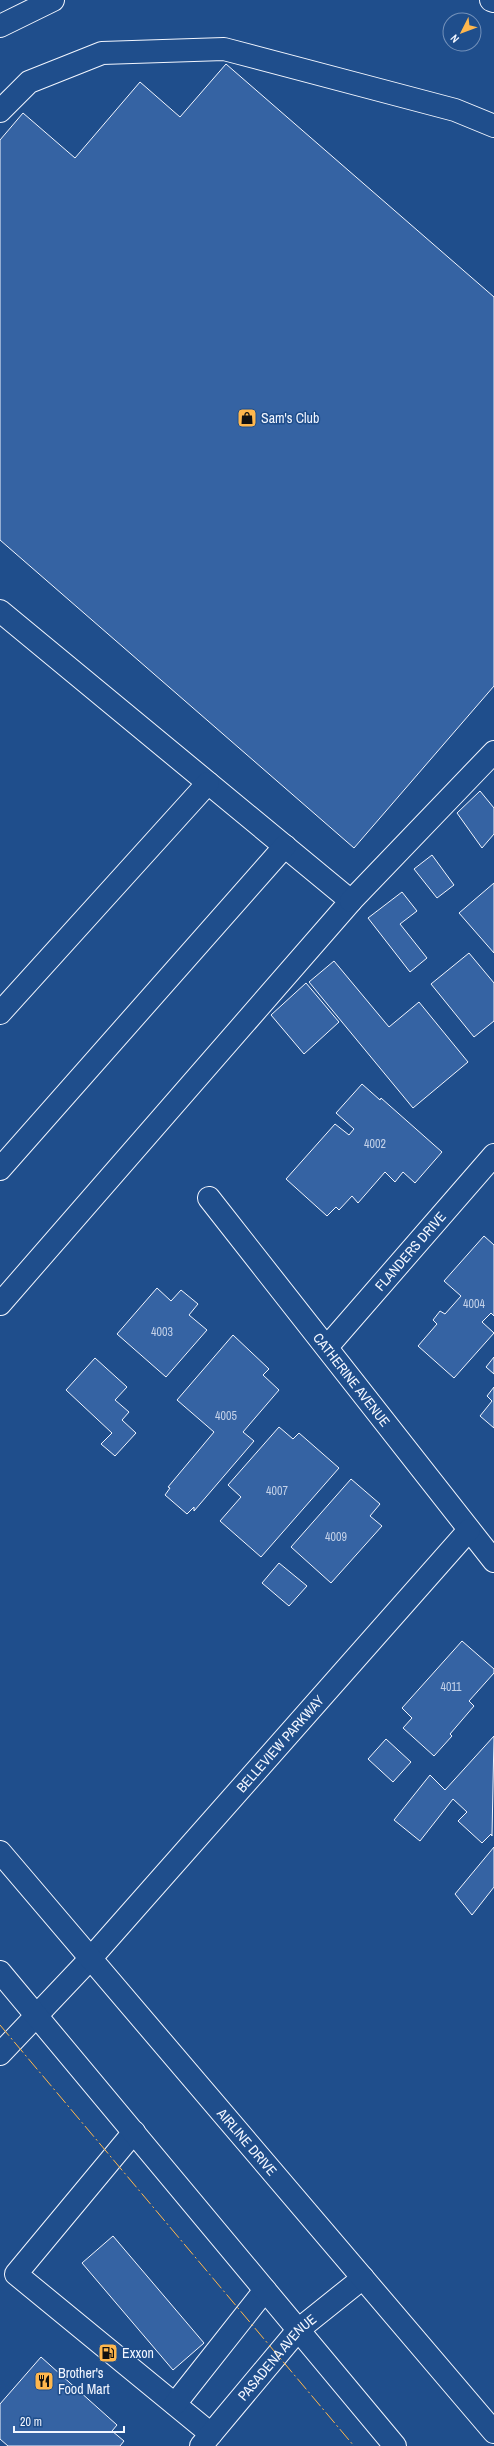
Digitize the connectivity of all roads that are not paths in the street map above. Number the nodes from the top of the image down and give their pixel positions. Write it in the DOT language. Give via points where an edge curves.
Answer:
graph roads {
  1 [pos="53,0"];
  2 [pos="491,0"];
  3 [pos="494,1"];
  4 [pos="0,26"];
  5 [pos="0,111"];
  6 [pos="494,126"];
  7 [pos="0,612"];
  8 [pos="494,752"];
  9 [pos="208,783"];
  10 [pos="284,846"];
  11 [pos="351,901"];
  12 [pos="0,1013"];
  13 [pos="494,1155"];
  14 [pos="0,1169"];
  15 [pos="209,1198"];
  16 [pos="0,1304"];
  17 [pos="327,1347"];
  18 [pos="469,1530"];
  19 [pos="494,1561"];
  20 [pos="0,1852"];
  21 [pos="91,1958"];
  22 [pos="0,1972"];
  23 [pos="36,2015"];
  24 [pos="0,2054"];
  25 [pos="134,2132"];
  26 [pos="364,2278"];
  27 [pos="265,2290"];
  28 [pos="298,2330"];
  29 [pos="175,2404"];
  30 [pos="494,2432"];
  31 [pos="206,2440"];
  32 [pos="395,2446"];
  1 -- 4 [label="main road"];
  2 -- 3 [label="main road"];
  5 -- 6 [label="main road" via="30,82 102,53 224,49 454,110"];
  7 -- 9 [label="main road"];
  8 -- 11 [label="main road"];
  9 -- 10 [label="main road"];
  9 -- 12 [label="main road"];
  10 -- 11 [label="main road"];
  10 -- 14 [label="main road"];
  11 -- 16 [label="main road"];
  13 -- 17 [label="main road, FLANDERS DRIVE"];
  15 -- 17 [label="main road, CATHERINE AVENUE"];
  17 -- 18 [label="main road, CATHERINE AVENUE"];
  18 -- 19 [label="main road, CATHERINE AVENUE"];
  18 -- 21 [label="main road, BELLEVIEW PARKWAY"];
  20 -- 21 [label="main road, AIRLINE DRIVE"];
  21 -- 23 [label="main road, BELLEVIEW PARKWAY"];
  21 -- 26 [label="main road, AIRLINE DRIVE"];
  22 -- 23 [label="main road"];
  23 -- 24 [label="main road, BELLEVIEW PARKWAY"];
  23 -- 25 [label="main road"];
  25 -- 27 [label="main road"];
  25 -- 29 [label="main road" via="16,2274"];
  26 -- 28 [label="main road, PASADENA AVENUE"];
  26 -- 30 [label="main road, AIRLINE DRIVE"];
  27 -- 28 [label="main road"];
  27 -- 29 [label="main road"];
  28 -- 31 [label="main road, PASADENA AVENUE"];
  28 -- 32 [label="main road"];
  29 -- 31 [label="main road"];
}
